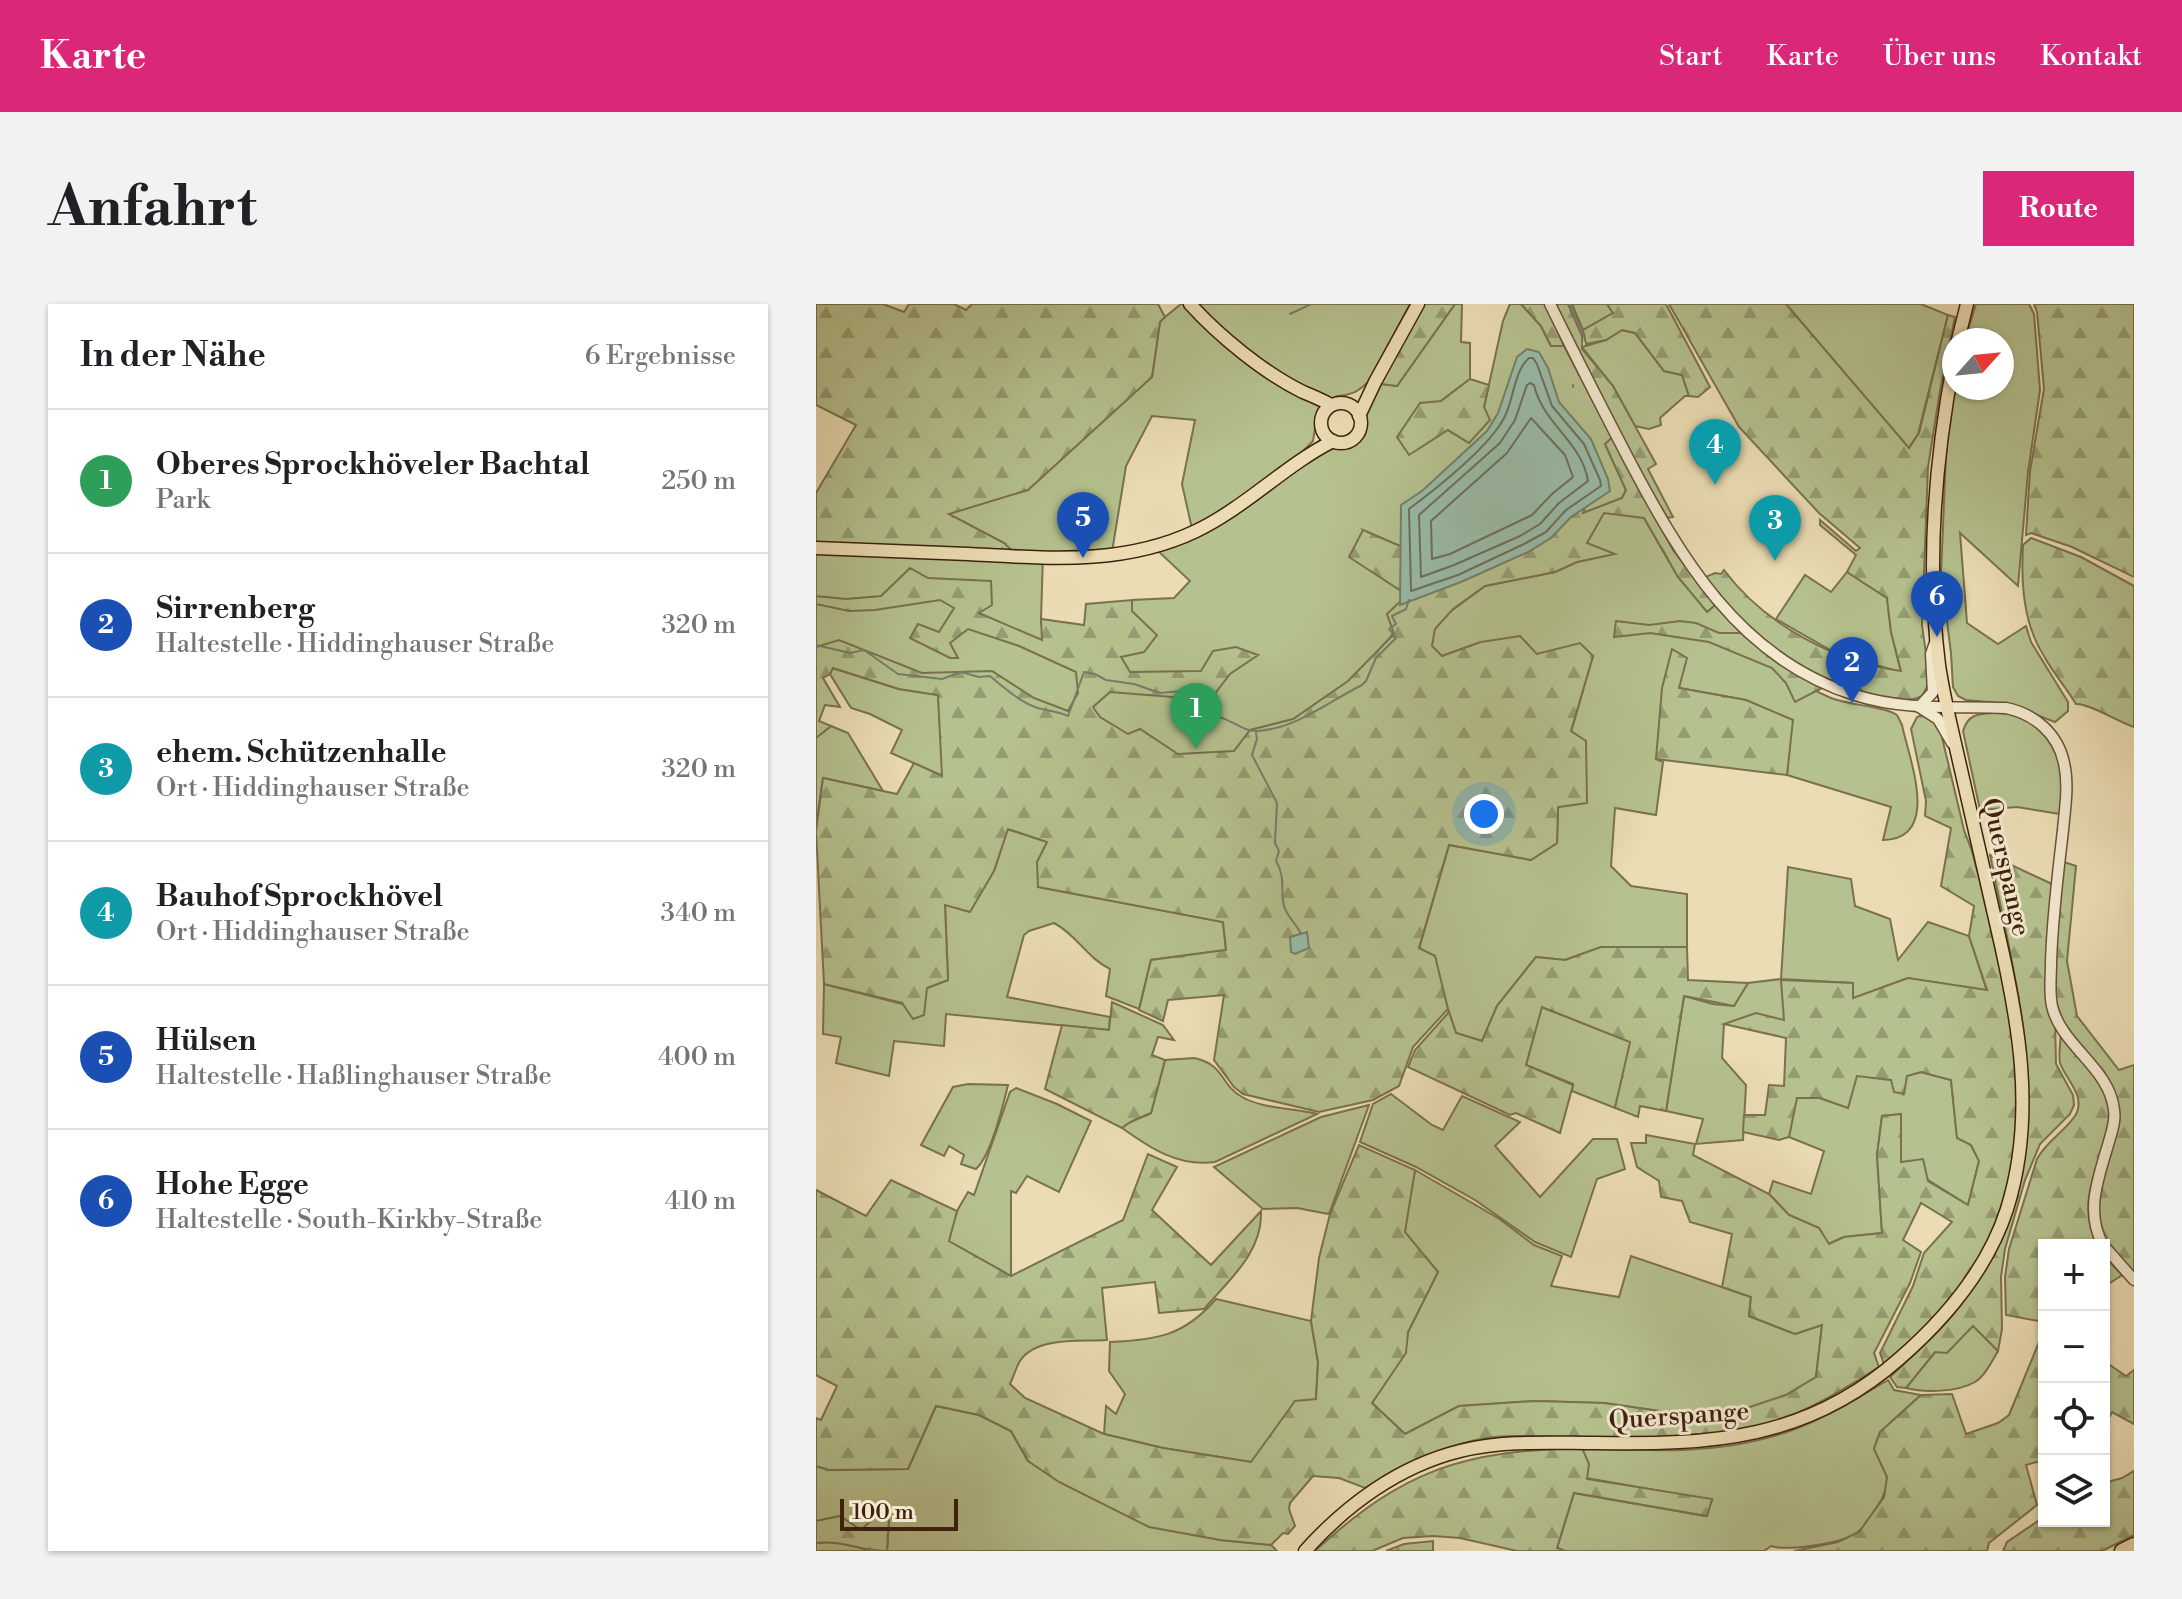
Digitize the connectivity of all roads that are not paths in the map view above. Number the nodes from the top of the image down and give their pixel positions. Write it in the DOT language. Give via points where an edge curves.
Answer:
graph roads {
  1 [pos="1190,304"];
  2 [pos="1418,304"];
  3 [pos="1550,304"];
  4 [pos="1967,304"];
  5 [pos="1961,328"];
  6 [pos="1375,382"];
  7 [pos="1948,400"];
  8 [pos="1333,408"];
  9 [pos="1359,416"];
  10 [pos="1322,429"];
  11 [pos="1333,441"];
  12 [pos="1307,456"];
  13 [pos="816,548"];
  14 [pos="1937,637"];
  15 [pos="1919,707"];
  16 [pos="1947,707"];
  17 [pos="1957,751"];
  18 [pos="2100,1239"];
  19 [pos="2110,1253"];
  20 [pos="2134,1280"];
  21 [pos="2134,1545"];
  22 [pos="1305,1551"];
  23 [pos="2122,1551"];
  1 -- 8 [label="main road" via="1241,352"];
  2 -- 6 [label="main road"];
  3 -- 15 [label="street" via="1667,531 1723,609 1768,651 1803,673 1857,696"];
  4 -- 5 [label="main road"];
  6 -- 8 [label="main road"];
  6 -- 9 [label="main road"];
  7 -- 14 [label="main road, Querspange" via="1933,540"];
  8 -- 9 [label="main road" via="1354,408"];
  8 -- 10 [label="main road"];
  9 -- 11 [label="main road" via="1354,437"];
  10 -- 11 [label="main road"];
  10 -- 12 [label="main road"];
  11 -- 12 [label="main road"];
  12 -- 13 [label="main road" via="1220,518 1181,538 1134,552 1045,558"];
  14 -- 15 [label="street" via="1931,654 1933,692"];
  14 -- 16 [label="main road, Querspange"];
  15 -- 16 [label="street"];
  15 -- 17 [label="street" via="1938,719"];
  16 -- 17 [label="main road, Querspange"];
  16 -- 18 [label="street" via="2006,708 2031,716 2050,733 2064,761 2067,795 2052,932 2052,1007 2108,1088 2115,1111 2095,1190 2093,1215"];
  17 -- 22 [label="main road, Querspange" via="2013,997 2022,1117 2018,1165 2006,1211 1951,1308 1885,1372 1786,1426 1727,1440 1515,1442 1460,1451 1411,1469 1367,1495"];
  19 -- 20 [label="street"];
  21 -- 23 [label="highway"];
}
